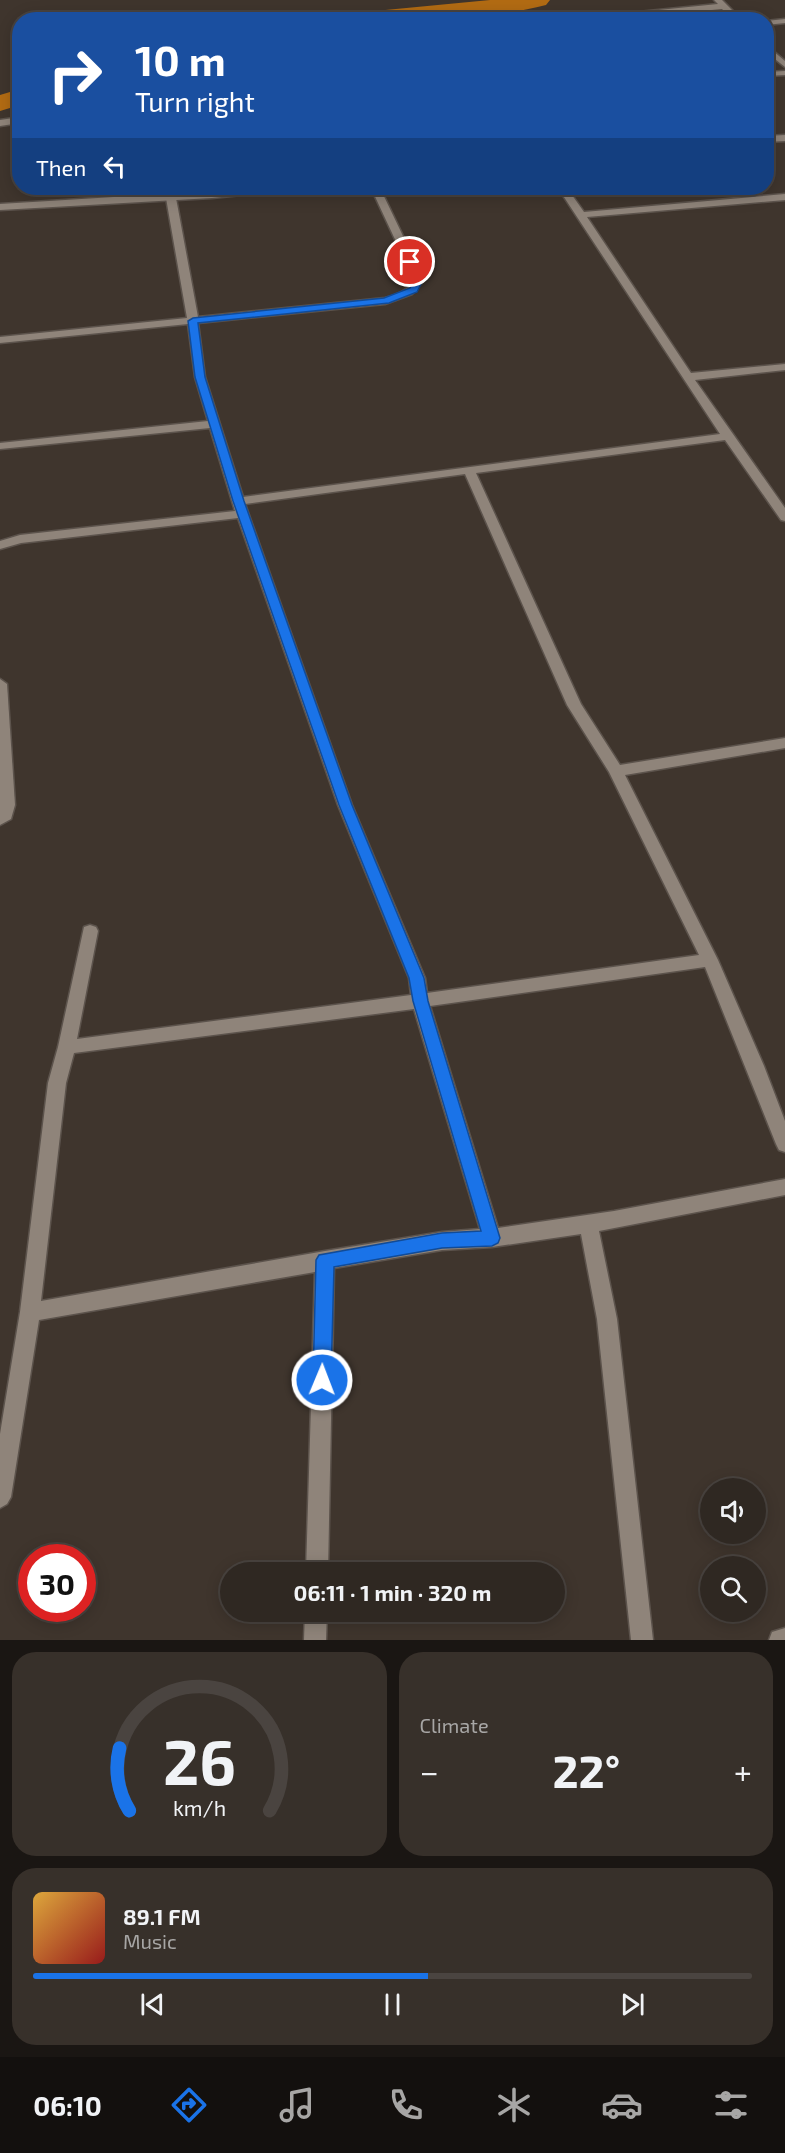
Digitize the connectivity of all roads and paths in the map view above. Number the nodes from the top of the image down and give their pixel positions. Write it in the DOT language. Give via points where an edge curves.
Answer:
graph roads {
  1 [pos="722,3"];
  2 [pos="648,12"];
  3 [pos="774,55"];
  4 [pos="785,65"];
  5 [pos="180,195"];
  6 [pos="378,195"];
  7 [pos="568,195"];
  8 [pos="785,197"];
  9 [pos="171,198"];
  10 [pos="0,207"];
  11 [pos="581,215"];
  12 [pos="193,321"];
  13 [pos="0,340"];
  14 [pos="785,367"];
  15 [pos="689,377"];
  16 [pos="214,424"];
  17 [pos="728,436"];
  18 [pos="0,446"];
  19 [pos="469,471"];
  20 [pos="241,508"];
  21 [pos="783,510"];
  22 [pos="0,544"];
  23 [pos="0,684"];
  24 [pos="785,743"];
  25 [pos="616,771"];
  26 [pos="0,820"];
  27 [pos="90,931"];
  28 [pos="710,960"];
  29 [pos="420,1001"];
  30 [pos="66,1047"];
  31 [pos="785,1144"];
  32 [pos="785,1187"];
  33 [pos="588,1224"];
  34 [pos="492,1238"];
  35 [pos="325,1260"];
  36 [pos="30,1312"];
  37 [pos="0,1497"];
  38 [pos="317,1562"];
  39 [pos="316,1622"];
  40 [pos="785,1638"];
  41 [pos="315,1640"];
  42 [pos="642,1640"];
  43 [pos="780,1640"];
  1 -- 2 [label="street"];
  3 -- 4 [label="street"];
  5 -- 9 [label="street"];
  6 -- 12 [label="street" via="418,280 414,290 386,301"];
  7 -- 11 [label="street"];
  8 -- 11 [label="street"];
  9 -- 10 [label="street"];
  9 -- 12 [label="street"];
  11 -- 15 [label="street"];
  12 -- 13 [label="street"];
  12 -- 16 [label="street" via="200,377"];
  14 -- 15 [label="street"];
  15 -- 17 [label="street"];
  16 -- 18 [label="street"];
  16 -- 20 [label="street"];
  17 -- 19 [label="street"];
  17 -- 21 [label="street"];
  19 -- 20 [label="street"];
  19 -- 25 [label="street" via="574,705"];
  20 -- 22 [label="street"];
  20 -- 29 [label="street" via="345,805 417,978"];
  23 -- 26 [label="street" via="8,805"];
  24 -- 25 [label="street"];
  25 -- 28 [label="street"];
  27 -- 30 [label="street"];
  28 -- 29 [label="street"];
  28 -- 31 [label="street"];
  29 -- 30 [label="street"];
  29 -- 34 [label="street"];
  30 -- 36 [label="street" via="57,1083"];
  32 -- 33 [label="street"];
  33 -- 34 [label="street"];
  33 -- 42 [label="street" via="608,1330"];
  34 -- 35 [label="street" via="442,1240"];
  35 -- 36 [label="street"];
  35 -- 38 [label="street"];
  36 -- 37 [label="street"];
  39 -- 41 [label="street"];
  40 -- 43 [label="street"];
}
